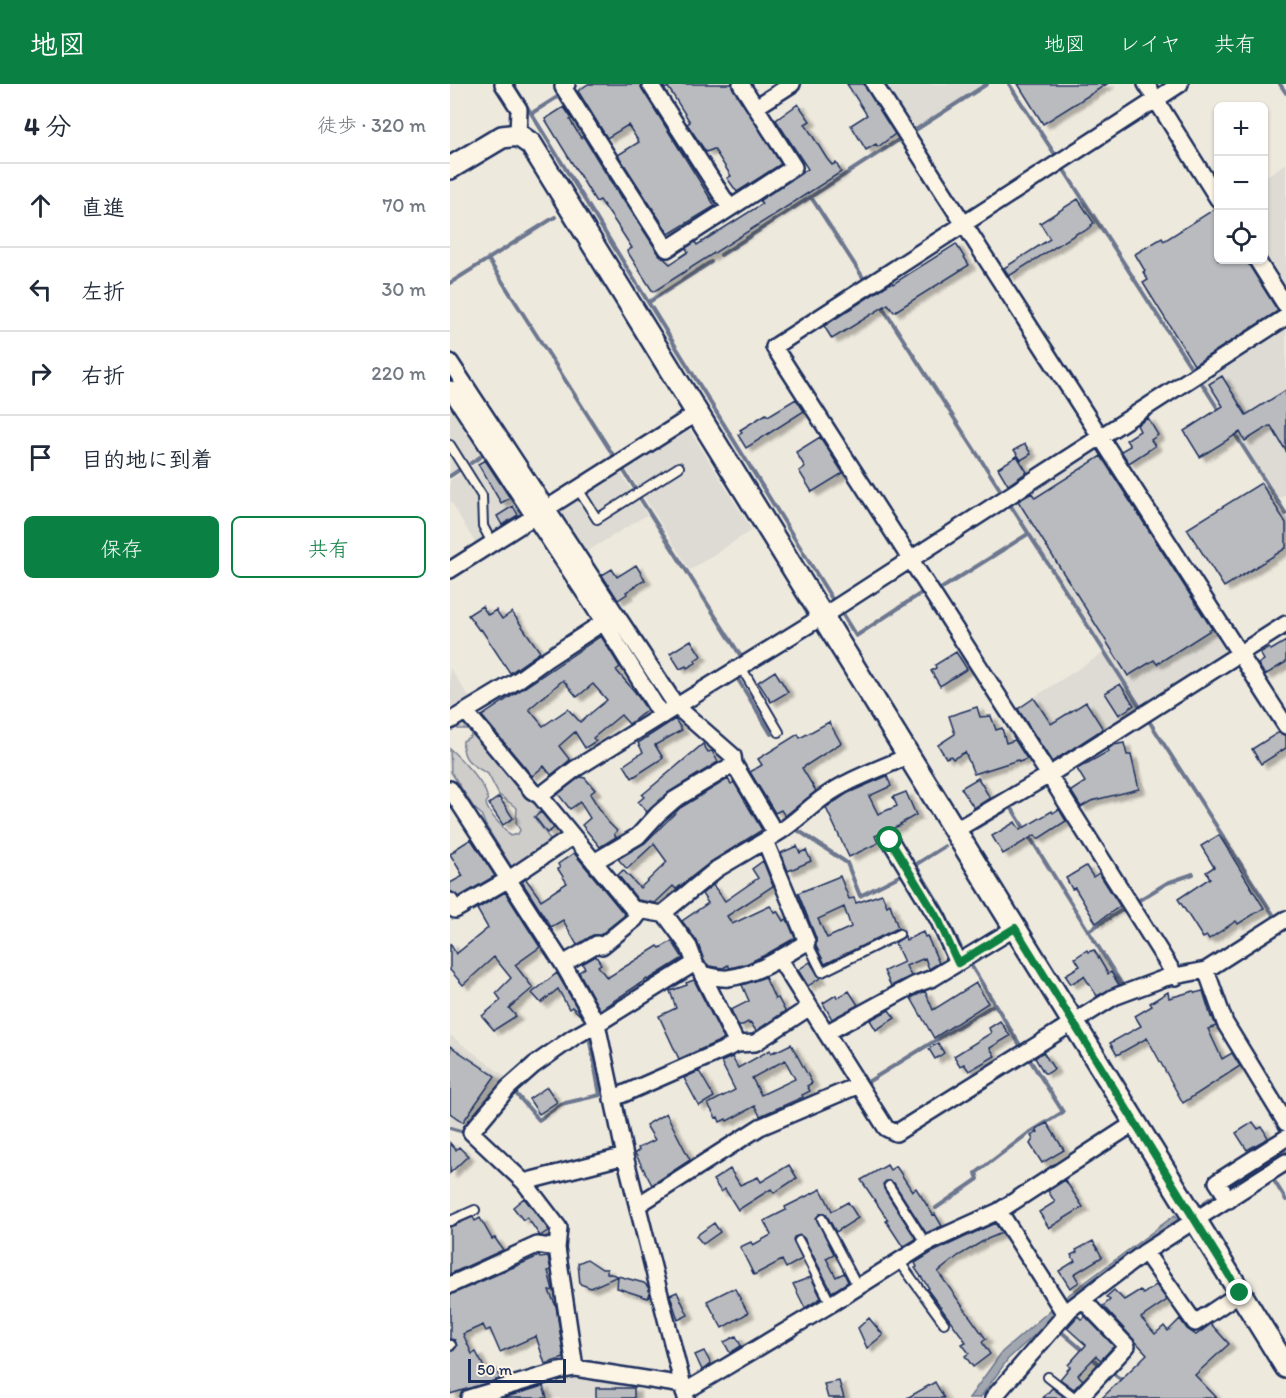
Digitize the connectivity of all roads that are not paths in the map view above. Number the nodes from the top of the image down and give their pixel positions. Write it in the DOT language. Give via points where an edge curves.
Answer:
graph roads {
  1 [pos="503,84"];
  2 [pos="567,84"];
  3 [pos="650,84"];
  4 [pos="741,84"];
  5 [pos="792,84"];
  6 [pos="874,84"];
  7 [pos="1146,84"];
  8 [pos="1180,84"];
  9 [pos="1156,100"];
  10 [pos="756,107"];
  11 [pos="518,135"];
  12 [pos="450,168"];
  13 [pos="1214,193"];
  14 [pos="730,208"];
  15 [pos="964,224"];
  16 [pos="1260,264"];
  17 [pos="1286,306"];
  18 [pos="1286,317"];
  19 [pos="450,362"];
  20 [pos="454,385"];
  21 [pos="697,413"];
  22 [pos="1101,437"];
  23 [pos="450,445"];
  24 [pos="679,467"];
  25 [pos="578,489"];
  26 [pos="548,508"];
  27 [pos="534,517"];
  28 [pos="492,543"];
  29 [pos="910,560"];
  30 [pos="450,570"];
  31 [pos="823,616"];
  32 [pos="610,617"];
  33 [pos="1286,624"];
  34 [pos="1239,654"];
  35 [pos="741,668"];
  36 [pos="677,707"];
  37 [pos="466,712"];
  38 [pos="662,716"];
  39 [pos="450,721"];
  40 [pos="1286,726"];
  41 [pos="779,732"];
  42 [pos="908,756"];
  43 [pos="734,764"];
  44 [pos="1049,775"];
  45 [pos="450,789"];
  46 [pos="540,796"];
  47 [pos="954,831"];
  48 [pos="573,836"];
  49 [pos="771,838"];
  50 [pos="890,840"];
  51 [pos="594,862"];
  52 [pos="509,879"];
  53 [pos="452,908"];
  54 [pos="640,912"];
  55 [pos="662,914"];
  56 [pos="1286,919"];
  57 [pos="1015,928"];
  58 [pos="899,934"];
  59 [pos="807,942"];
  60 [pos="780,958"];
  61 [pos="958,963"];
  62 [pos="563,964"];
  63 [pos="700,969"];
  64 [pos="1206,970"];
  65 [pos="1176,977"];
  66 [pos="810,1007"];
  67 [pos="1073,1021"];
  68 [pos="597,1024"];
  69 [pos="826,1034"];
  70 [pos="737,1044"];
  71 [pos="859,1085"];
  72 [pos="612,1099"];
  73 [pos="1136,1122"];
  74 [pos="1286,1123"];
  75 [pos="1286,1138"];
  76 [pos="625,1156"];
  77 [pos="1286,1162"];
  78 [pos="524,1182"];
  79 [pos="889,1186"];
  80 [pos="1225,1195"];
  81 [pos="638,1205"];
  82 [pos="475,1210"];
  83 [pos="999,1211"];
  84 [pos="822,1219"];
  85 [pos="1195,1219"];
  86 [pos="450,1221"];
  87 [pos="799,1241"];
  88 [pos="926,1244"];
  89 [pos="557,1248"];
  90 [pos="1145,1252"];
  91 [pos="899,1261"];
  92 [pos="450,1285"];
  93 [pos="858,1287"];
  94 [pos="1240,1293"];
  95 [pos="1083,1300"];
  96 [pos="831,1304"];
  97 [pos="1062,1310"];
  98 [pos="944,1323"];
  99 [pos="1286,1367"];
  100 [pos="575,1368"];
  101 [pos="1048,1377"];
  102 [pos="684,1392"];
  103 [pos="1000,1395"];
  104 [pos="469,1398"];
  105 [pos="1075,1398"];
  106 [pos="1079,1398"];
  1 -- 11 [label="street" via="519,109"];
  2 -- 14 [label="street" via="563,87 667,249"];
  3 -- 14 [label="street"];
  4 -- 10 [label="street"];
  5 -- 10 [label="street"];
  6 -- 15 [label="street"];
  7 -- 9 [label="street"];
  8 -- 9 [label="street"];
  9 -- 13 [label="street"];
  9 -- 15 [label="street"];
  10 -- 14 [label="street" via="794,167"];
  11 -- 12 [label="street" via="502,136"];
  11 -- 21 [label="street" via="531,144"];
  15 -- 22 [label="street"];
  15 -- 29 [label="street" via="774,347"];
  16 -- 17 [label="street"];
  18 -- 22 [label="street"];
  19 -- 20 [label="street"];
  20 -- 26 [label="street"];
  20 -- 27 [label="street"];
  21 -- 25 [label="street"];
  21 -- 31 [label="street"];
  22 -- 29 [label="street"];
  22 -- 34 [label="street"];
  23 -- 28 [label="lane" via="482,496 483,526"];
  24 -- 25 [label="lane" via="597,519"];
  25 -- 26 [label="street"];
  26 -- 27 [label="street"];
  26 -- 32 [label="street"];
  27 -- 28 [label="street"];
  27 -- 32 [label="street"];
  28 -- 30 [label="street"];
  29 -- 31 [label="street"];
  29 -- 44 [label="street"];
  31 -- 35 [label="street"];
  31 -- 42 [label="street"];
  32 -- 36 [label="street"];
  32 -- 37 [label="street"];
  32 -- 38 [label="street"];
  33 -- 34 [label="street"];
  34 -- 40 [label="street"];
  34 -- 44 [label="street"];
  35 -- 36 [label="street"];
  35 -- 41 [label="lane"];
  36 -- 38 [label="street"];
  36 -- 43 [label="street" via="733,756"];
  37 -- 39 [label="street"];
  37 -- 46 [label="street"];
  38 -- 46 [label="street" via="575,769"];
  42 -- 47 [label="street"];
  42 -- 49 [label="street" via="844,784"];
  43 -- 49 [label="street"];
  43 -- 51 [label="street" via="674,800 638,836"];
  44 -- 47 [label="street"];
  44 -- 65 [label="street"];
  45 -- 52 [label="street"];
  46 -- 48 [label="street"];
  47 -- 57 [label="street"];
  48 -- 51 [label="street"];
  48 -- 52 [label="street"];
  49 -- 55 [label="street" via="717,869"];
  49 -- 59 [label="street"];
  50 -- 61 [label="street" via="938,919"];
  51 -- 54 [label="street" via="633,909"];
  52 -- 53 [label="street"];
  52 -- 62 [label="street"];
  54 -- 55 [label="street"];
  54 -- 62 [label="street" via="602,946 597,944"];
  55 -- 63 [label="street" via="689,947"];
  56 -- 64 [label="street"];
  57 -- 61 [label="street"];
  57 -- 67 [label="street"];
  58 -- 59 [label="lane" via="822,972"];
  59 -- 60 [label="street"];
  60 -- 63 [label="street" via="727,978"];
  60 -- 66 [label="street"];
  61 -- 69 [label="street"];
  62 -- 68 [label="street"];
  63 -- 68 [label="street"];
  63 -- 70 [label="street"];
  64 -- 65 [label="street"];
  64 -- 74 [label="street" via="1225,1023"];
  65 -- 67 [label="street" via="1127,991"];
  66 -- 69 [label="street"];
  66 -- 70 [label="street" via="755,1043"];
  67 -- 71 [label="street" via="897,1132 886,1128"];
  67 -- 73 [label="street"];
  68 -- 72 [label="street"];
  68 -- 78 [label="street" via="525,1073 471,1132"];
  69 -- 71 [label="street"];
  70 -- 72 [label="street"];
  71 -- 81 [label="street" via="760,1127"];
  72 -- 76 [label="street"];
  73 -- 83 [label="street"];
  73 -- 85 [label="street"];
  75 -- 80 [label="street" via="1217,1182"];
  76 -- 78 [label="street"];
  76 -- 81 [label="street"];
  77 -- 80 [label="street"];
  78 -- 89 [label="street" via="559,1228"];
  79 -- 88 [label="lane"];
  80 -- 85 [label="street"];
  81 -- 102 [label="street"];
  82 -- 86 [label="lane"];
  83 -- 88 [label="street"];
  83 -- 97 [label="street"];
  84 -- 93 [label="lane"];
  85 -- 90 [label="street"];
  85 -- 94 [label="street"];
  87 -- 96 [label="lane"];
  88 -- 91 [label="street"];
  89 -- 92 [label="street" via="537,1245"];
  89 -- 100 [label="street"];
  90 -- 94 [label="street" via="1195,1323"];
  90 -- 95 [label="street"];
  91 -- 93 [label="street"];
  91 -- 98 [label="lane"];
  93 -- 96 [label="street"];
  94 -- 99 [label="street"];
  95 -- 97 [label="street"];
  95 -- 106 [label="street" via="1127,1346"];
  96 -- 102 [label="street"];
  97 -- 103 [label="street"];
  100 -- 102 [label="street"];
  100 -- 104 [label="street"];
  101 -- 105 [label="lane"];
}
